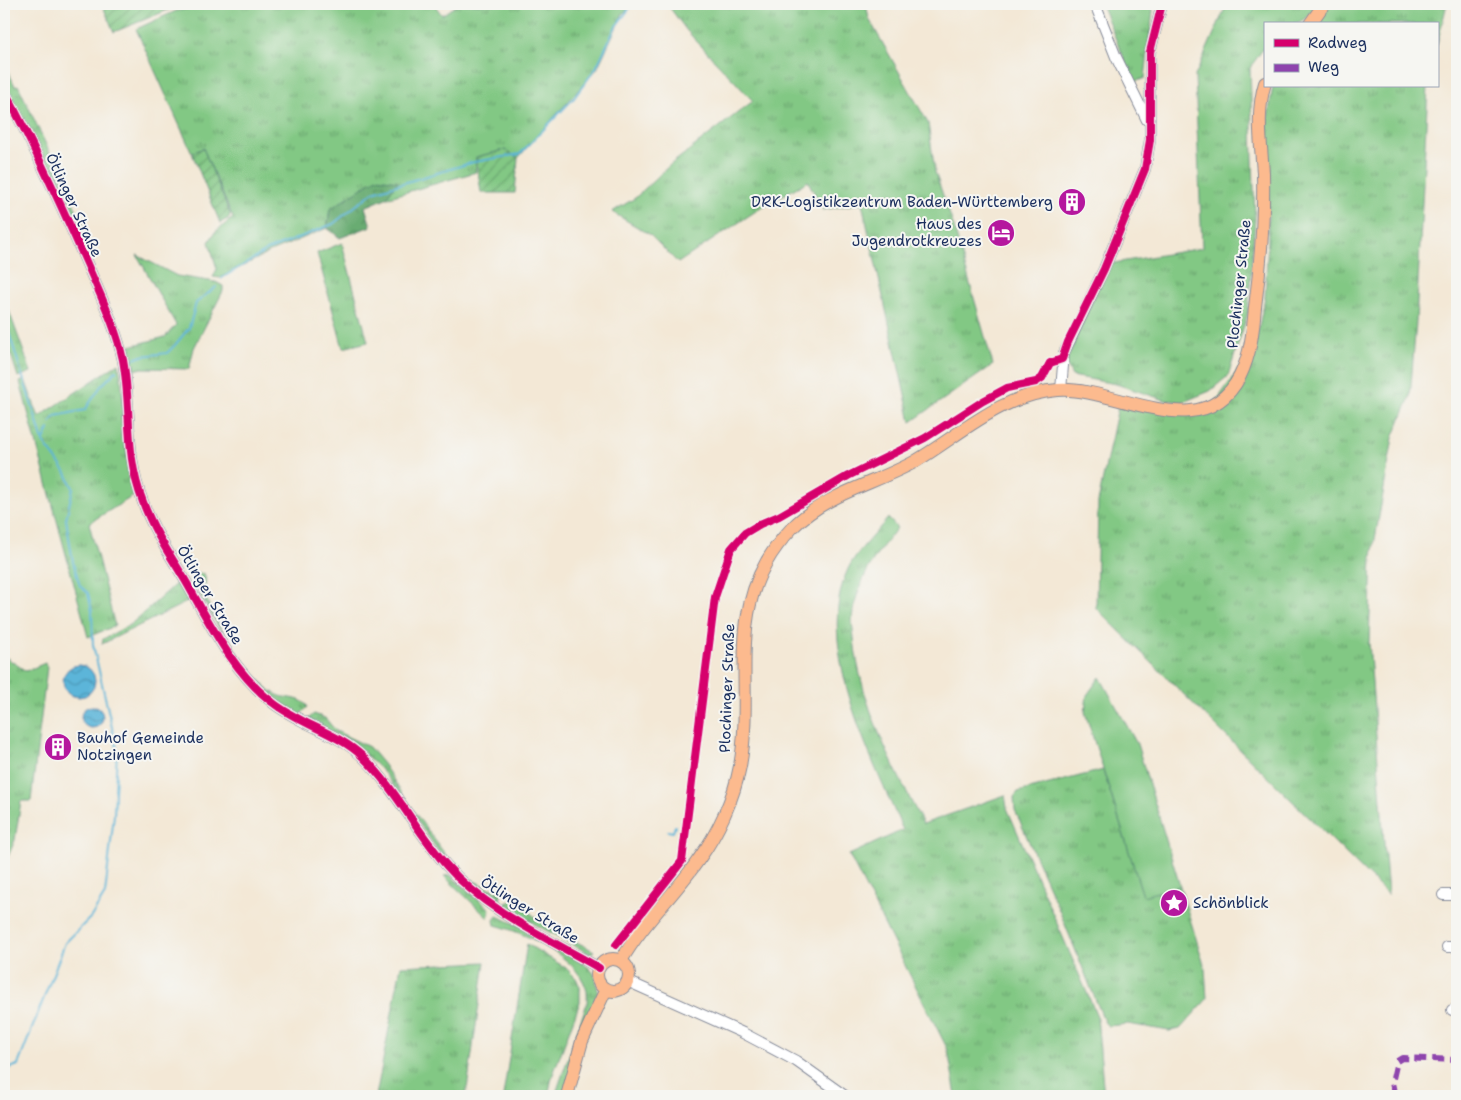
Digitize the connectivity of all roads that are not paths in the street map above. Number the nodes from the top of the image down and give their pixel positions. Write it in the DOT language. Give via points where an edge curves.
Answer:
graph roads {
  1 [pos="1095,4"];
  2 [pos="1162,4"];
  3 [pos="1324,4"];
  4 [pos="1311,22"];
  5 [pos="1264,88"];
  6 [pos="4,90"];
  7 [pos="1149,123"];
  8 [pos="1061,390"];
  9 [pos="1443,895"];
  10 [pos="1457,895"];
  11 [pos="621,961"];
  12 [pos="599,968"];
  13 [pos="628,982"];
  14 [pos="606,989"];
  15 [pos="567,1096"];
  16 [pos="845,1096"];
  1 -- 7 [label="street" via="1116,57"];
  2 -- 7 [label="street" via="1150,52"];
  3 -- 4 [label="main road"];
  5 -- 8 [label="main road, Plochinger Straße" via="1260,114 1263,207 1260,270 1250,348 1240,377 1226,394 1193,412 1166,411 1116,397"];
  6 -- 12 [label="street, Ötlinger Straße" via="114,326 123,360 130,454 144,507 232,659 255,688 292,717 360,754 393,792 446,866 463,883 486,901"];
  7 -- 8 [label="street" via="1150,146 1145,169 1104,269 1064,353"];
  8 -- 11 [label="main road, Plochinger Straße" via="1015,400 988,413 914,461 839,495 792,528 760,577 746,618 740,767 718,828 700,859"];
  9 -- 10 [label="street"];
  11 -- 12 [label="main road" via="610,959"];
  11 -- 13 [label="main road" via="627,968"];
  12 -- 14 [label="main road" via="598,980"];
  13 -- 14 [label="main road" via="620,990"];
  13 -- 16 [label="street" via="743,1032 796,1061"];
  14 -- 15 [label="main road" via="582,1041"];
}
